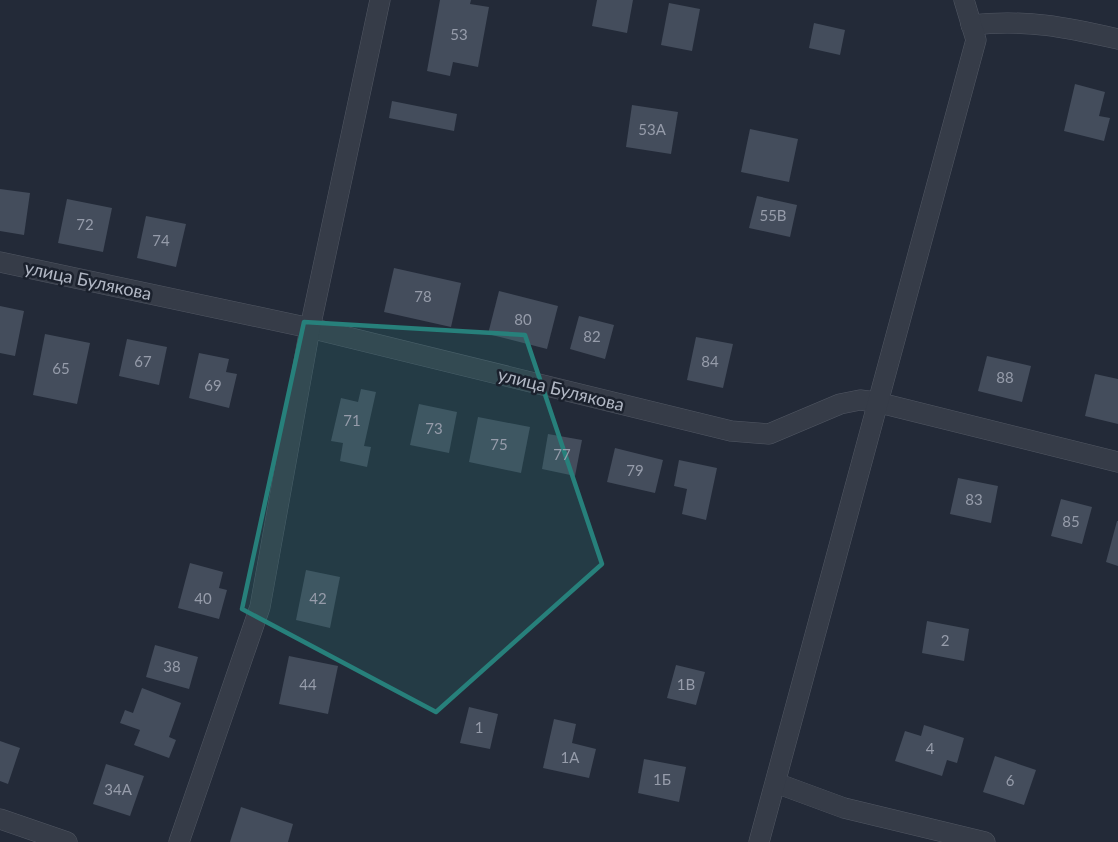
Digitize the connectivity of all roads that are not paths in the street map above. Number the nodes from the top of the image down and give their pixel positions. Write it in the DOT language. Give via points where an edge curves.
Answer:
graph roads {
  1 [pos="380,0"];
  2 [pos="964,0"];
  3 [pos="971,25"];
  4 [pos="1118,39"];
  5 [pos="0,262"];
  6 [pos="310,328"];
  7 [pos="876,402"];
  8 [pos="1118,462"];
  9 [pos="776,783"];
  10 [pos="0,819"];
  11 [pos="67,842"];
  12 [pos="179,842"];
  13 [pos="759,842"];
  14 [pos="985,842"];
  1 -- 6 [label="street"];
  2 -- 3 [label="street"];
  3 -- 4 [label="street" via="1049,24"];
  3 -- 7 [label="street" via="976,40"];
  5 -- 6 [label="street, улица Булякова"];
  6 -- 7 [label="street, улица Булякова" via="731,431 769,434 840,404"];
  6 -- 12 [label="street" via="260,607"];
  7 -- 8 [label="street, улица Булякова"];
  7 -- 9 [label="street"];
  9 -- 13 [label="street"];
  9 -- 14 [label="street" via="844,808"];
  10 -- 11 [label="street"];
}
